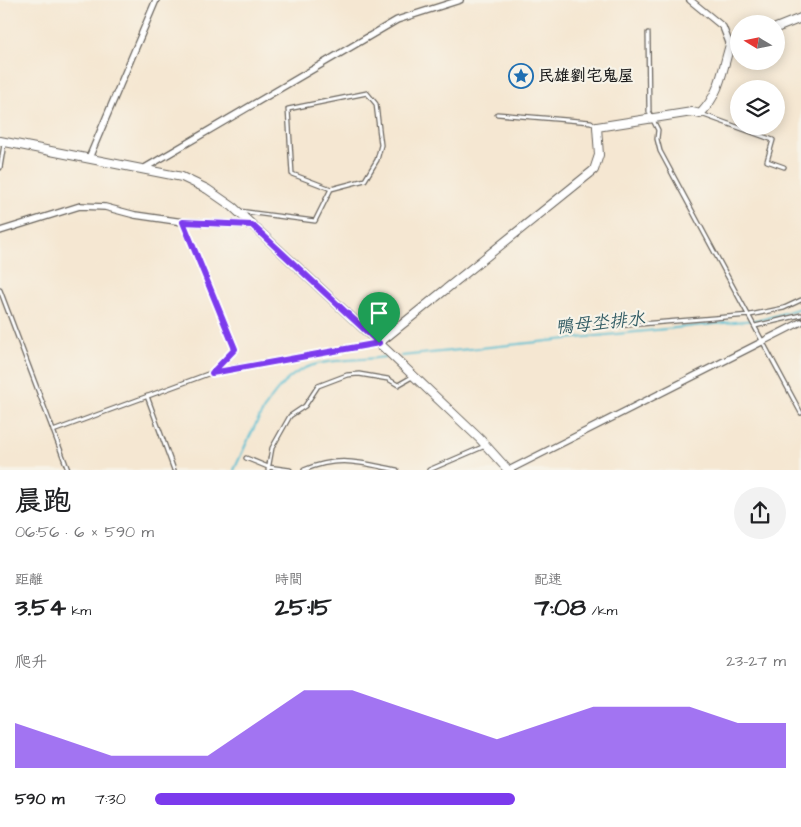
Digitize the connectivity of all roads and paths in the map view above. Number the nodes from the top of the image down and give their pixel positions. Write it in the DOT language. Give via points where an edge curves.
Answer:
graph roads {
  1 [pos="156,0"];
  2 [pos="460,0"];
  3 [pos="690,0"];
  4 [pos="801,18"];
  5 [pos="785,24"];
  6 [pos="648,33"];
  7 [pos="730,45"];
  8 [pos="498,114"];
  9 [pos="700,114"];
  10 [pos="653,118"];
  11 [pos="597,127"];
  12 [pos="2,142"];
  13 [pos="89,158"];
  14 [pos="784,167"];
  15 [pos="0,168"];
  16 [pos="143,169"];
  17 [pos="331,188"];
  18 [pos="236,211"];
  19 [pos="183,222"];
  20 [pos="252,225"];
  21 [pos="0,231"];
  22 [pos="0,290"];
  23 [pos="801,300"];
  24 [pos="750,315"];
  25 [pos="801,315"];
  26 [pos="801,322"];
  27 [pos="755,326"];
  28 [pos="592,328"];
  29 [pos="763,341"];
  30 [pos="379,343"];
  31 [pos="212,373"];
  32 [pos="414,376"];
  33 [pos="147,396"];
  34 [pos="801,413"];
  35 [pos="53,431"];
  36 [pos="486,446"];
  37 [pos="246,458"];
  38 [pos="268,468"];
  39 [pos="68,470"];
  40 [pos="174,470"];
  41 [pos="290,470"];
  42 [pos="304,470"];
  43 [pos="397,470"];
  44 [pos="429,470"];
  45 [pos="509,470"];
  1 -- 13 [label="street"];
  2 -- 16 [label="street" via="397,20"];
  3 -- 7 [label="street" via="723,27"];
  4 -- 5 [label="street"];
  6 -- 10 [label="lane" via="650,112"];
  7 -- 9 [label="street" via="719,86 711,103"];
  8 -- 11 [label="lane" via="592,122"];
  9 -- 10 [label="street" via="692,112"];
  9 -- 14 [label="lane" via="774,140 767,161"];
  10 -- 11 [label="street"];
  10 -- 24 [label="lane" via="660,151 671,174"];
  11 -- 30 [label="street" via="599,156 594,170"];
  12 -- 13 [label="street"];
  12 -- 15 [label="lane"];
  13 -- 16 [label="street"];
  16 -- 18 [label="street" via="182,177 207,189"];
  17 -- 17 [label="lane" via="292,174 288,109 367,93 376,104 381,145 377,160 364,180"];
  17 -- 18 [label="lane" via="315,220"];
  18 -- 20 [label="street"];
  19 -- 20 [label="street"];
  19 -- 21 [label="street" via="135,215 106,206 80,206"];
  19 -- 31 [label="lane" via="235,349"];
  20 -- 30 [label="street"];
  22 -- 35 [label="lane"];
  23 -- 24 [label="lane" via="784,308"];
  24 -- 27 [label="lane"];
  24 -- 28 [label="lane"];
  25 -- 27 [label="lane"];
  26 -- 29 [label="street"];
  27 -- 29 [label="lane"];
  29 -- 34 [label="lane"];
  29 -- 45 [label="street"];
  30 -- 31 [label="lane"];
  30 -- 32 [label="street"];
  31 -- 33 [label="lane"];
  32 -- 36 [label="street"];
  32 -- 38 [label="lane" via="398,385 388,379 347,374 318,386 305,406 290,416 272,448"];
  33 -- 35 [label="lane"];
  33 -- 40 [label="lane"];
  35 -- 39 [label="lane"];
  36 -- 44 [label="lane"];
  36 -- 45 [label="street"];
  37 -- 38 [label="lane"];
  38 -- 41 [label="lane"];
  42 -- 43 [label="lane" via="324,461 340,460"];
}
